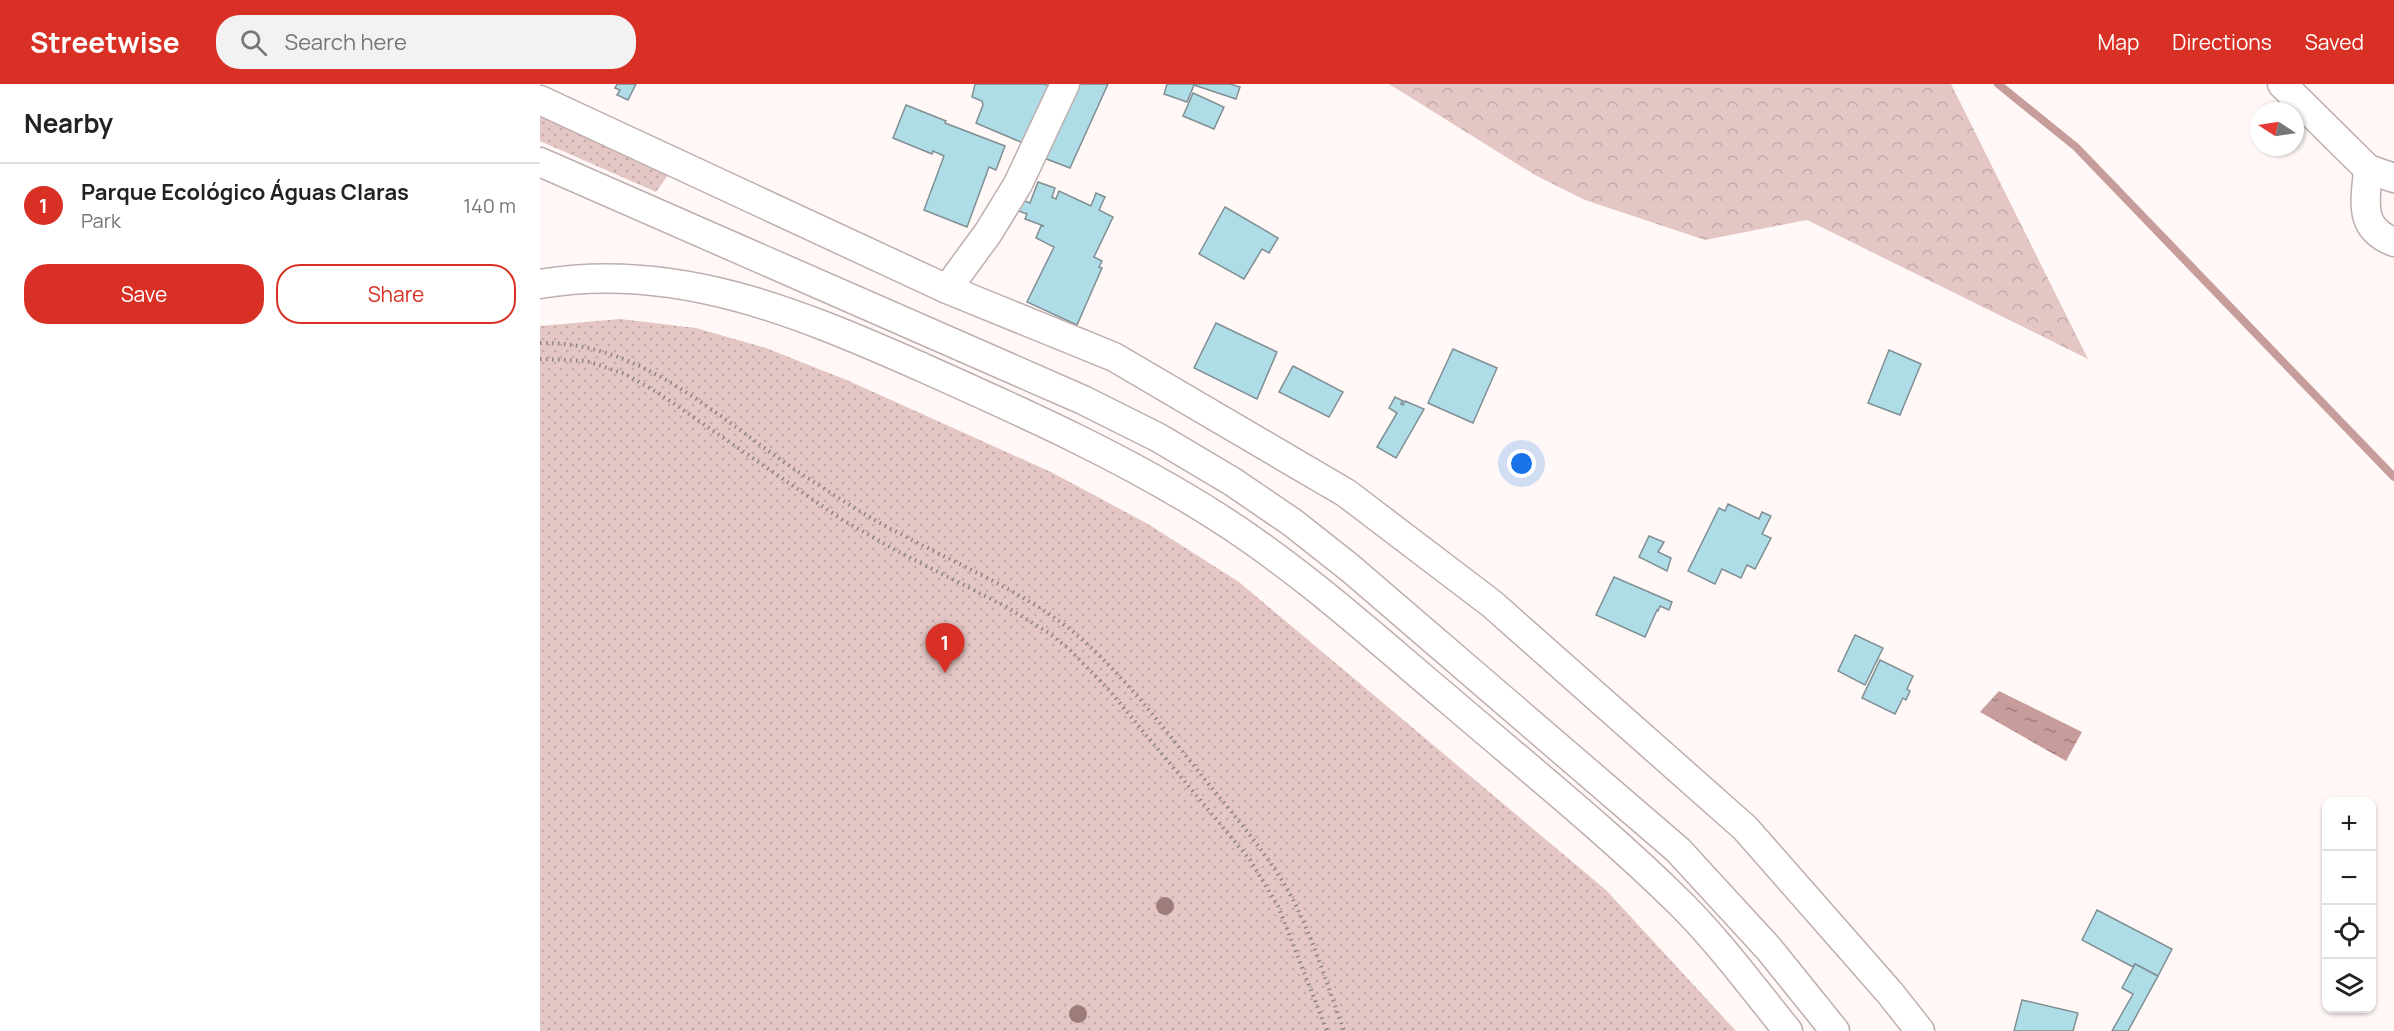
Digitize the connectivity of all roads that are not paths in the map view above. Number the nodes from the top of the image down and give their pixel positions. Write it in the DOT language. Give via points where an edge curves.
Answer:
graph roads {
  1 [pos="1065,84"];
  2 [pos="2282,84"];
  3 [pos="540,100"];
  4 [pos="540,162"];
  5 [pos="2381,173"];
  6 [pos="2394,242"];
  7 [pos="540,284"];
  8 [pos="947,289"];
  9 [pos="1788,1031"];
  10 [pos="1835,1031"];
  11 [pos="1920,1031"];
  1 -- 8 [label="street" via="1018,183"];
  2 -- 5 [label="street"];
  3 -- 8 [label="street"];
  4 -- 10 [label="street" via="1083,400 1159,438 1233,482 1350,568 1678,850 1769,949"];
  5 -- 6 [label="street" via="2364,214 2372,227"];
  7 -- 9 [label="street" via="567,279 641,280 714,290 772,306 826,325 1024,413 1122,461 1217,516 1322,592 1639,865 1720,946"];
  8 -- 11 [label="street" via="1114,357 1346,493 1492,603 1745,828"];
}
